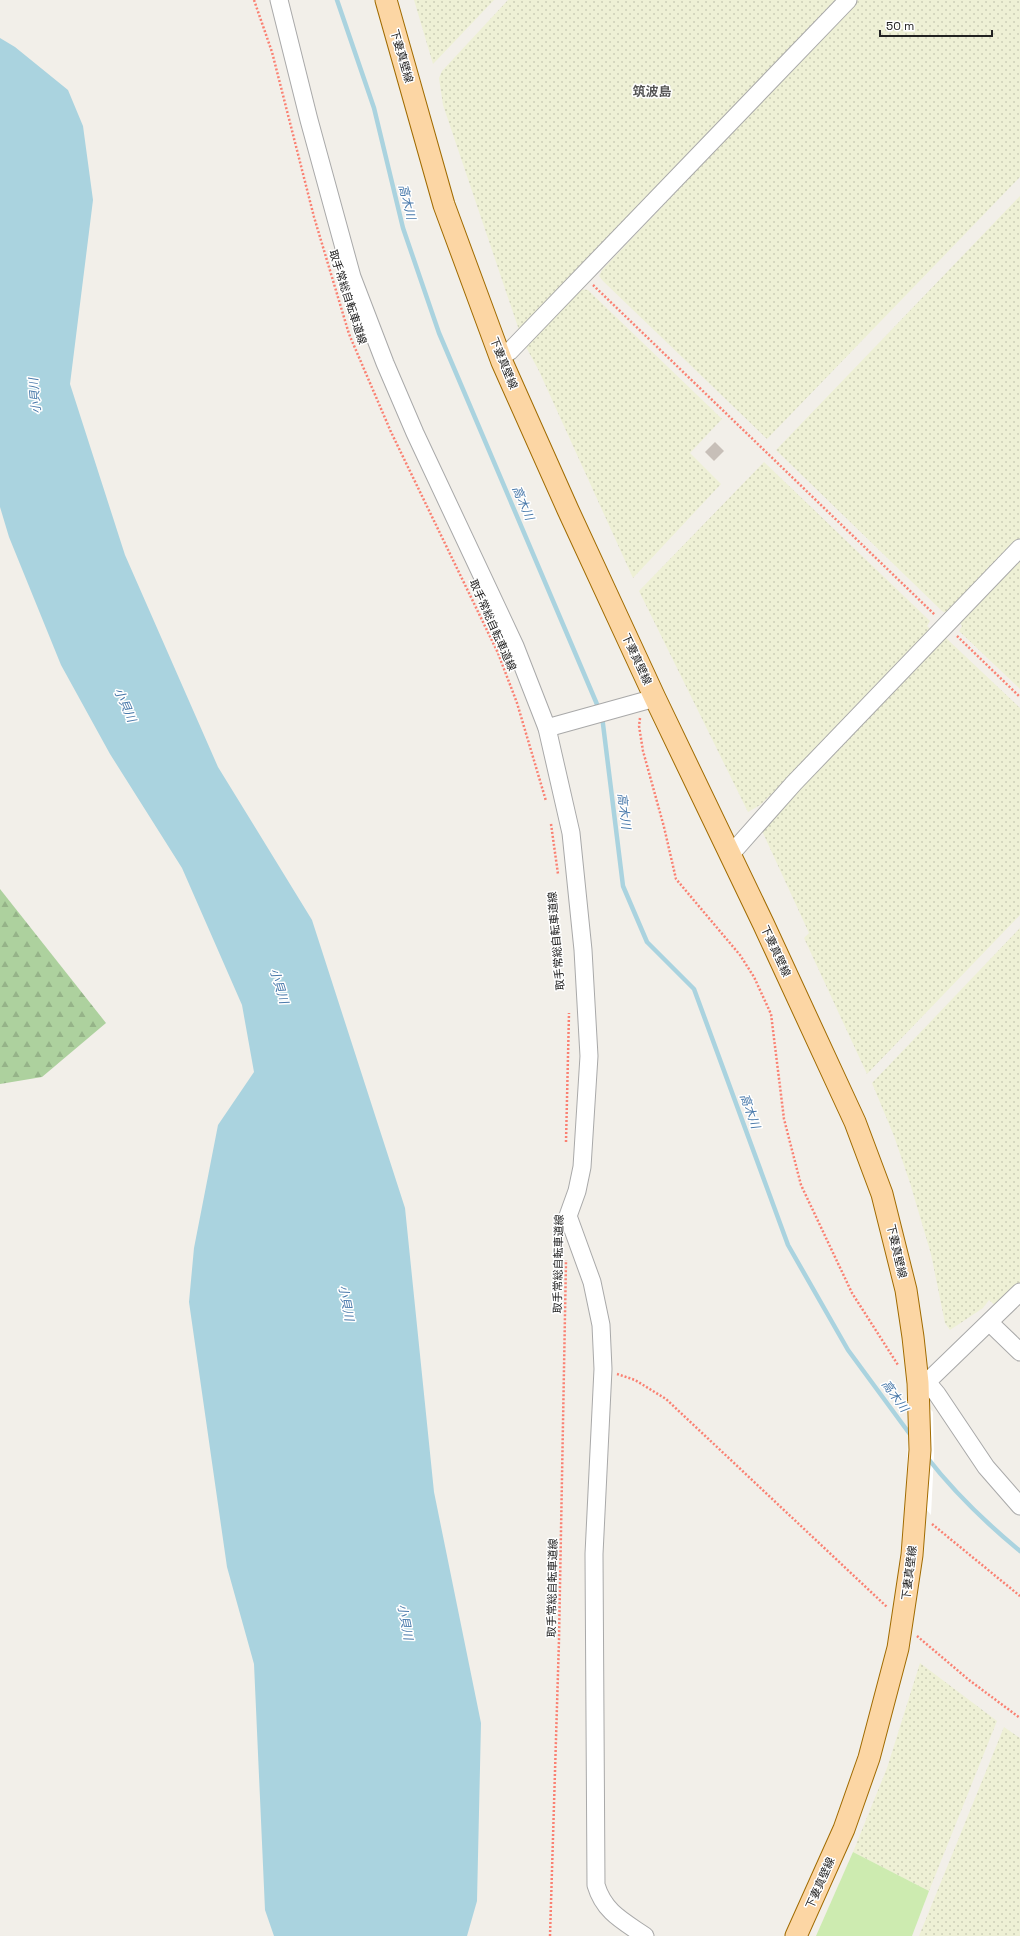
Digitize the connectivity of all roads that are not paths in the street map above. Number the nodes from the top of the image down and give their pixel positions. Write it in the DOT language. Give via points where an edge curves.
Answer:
graph roads {
  1 [pos="279,0"];
  2 [pos="386,0"];
  3 [pos="848,0"];
  4 [pos="500,357"];
  5 [pos="1020,548"];
  6 [pos="645,700"];
  7 [pos="547,728"];
  8 [pos="731,854"];
  9 [pos="1020,1292"];
  10 [pos="990,1323"];
  11 [pos="1020,1352"];
  12 [pos="921,1387"];
  13 [pos="1020,1506"];
  14 [pos="645,1936"];
  15 [pos="796,1936"];
  1 -- 7 [label="street" via="308,120 352,277 415,434 515,646"];
  2 -- 4 [label="main road, 下妻真壁線" via="444,205"];
  3 -- 4 [label="street" via="584,276 510,351"];
  4 -- 6 [label="main road, 下妻真壁線" via="568,510"];
  5 -- 8 [label="street" via="794,783"];
  6 -- 7 [label="street"];
  6 -- 8 [label="main road, 下妻真壁線"];
  7 -- 14 [label="street" via="571,833 583,950 589,1056 582,1167 568,1216 592,1282 601,1325 603,1369 594,1554 596,1885 600,1899 612,1913"];
  8 -- 12 [label="main road, 下妻真壁線" via="839,1086 882,1194 906,1290"];
  9 -- 10 [label="street"];
  10 -- 11 [label="street"];
  10 -- 12 [label="street"];
  12 -- 13 [label="street" via="938,1394 986,1467"];
  12 -- 15 [label="main road, 下妻真壁線" via="916,1503 898,1648 869,1758 844,1829"];
}
